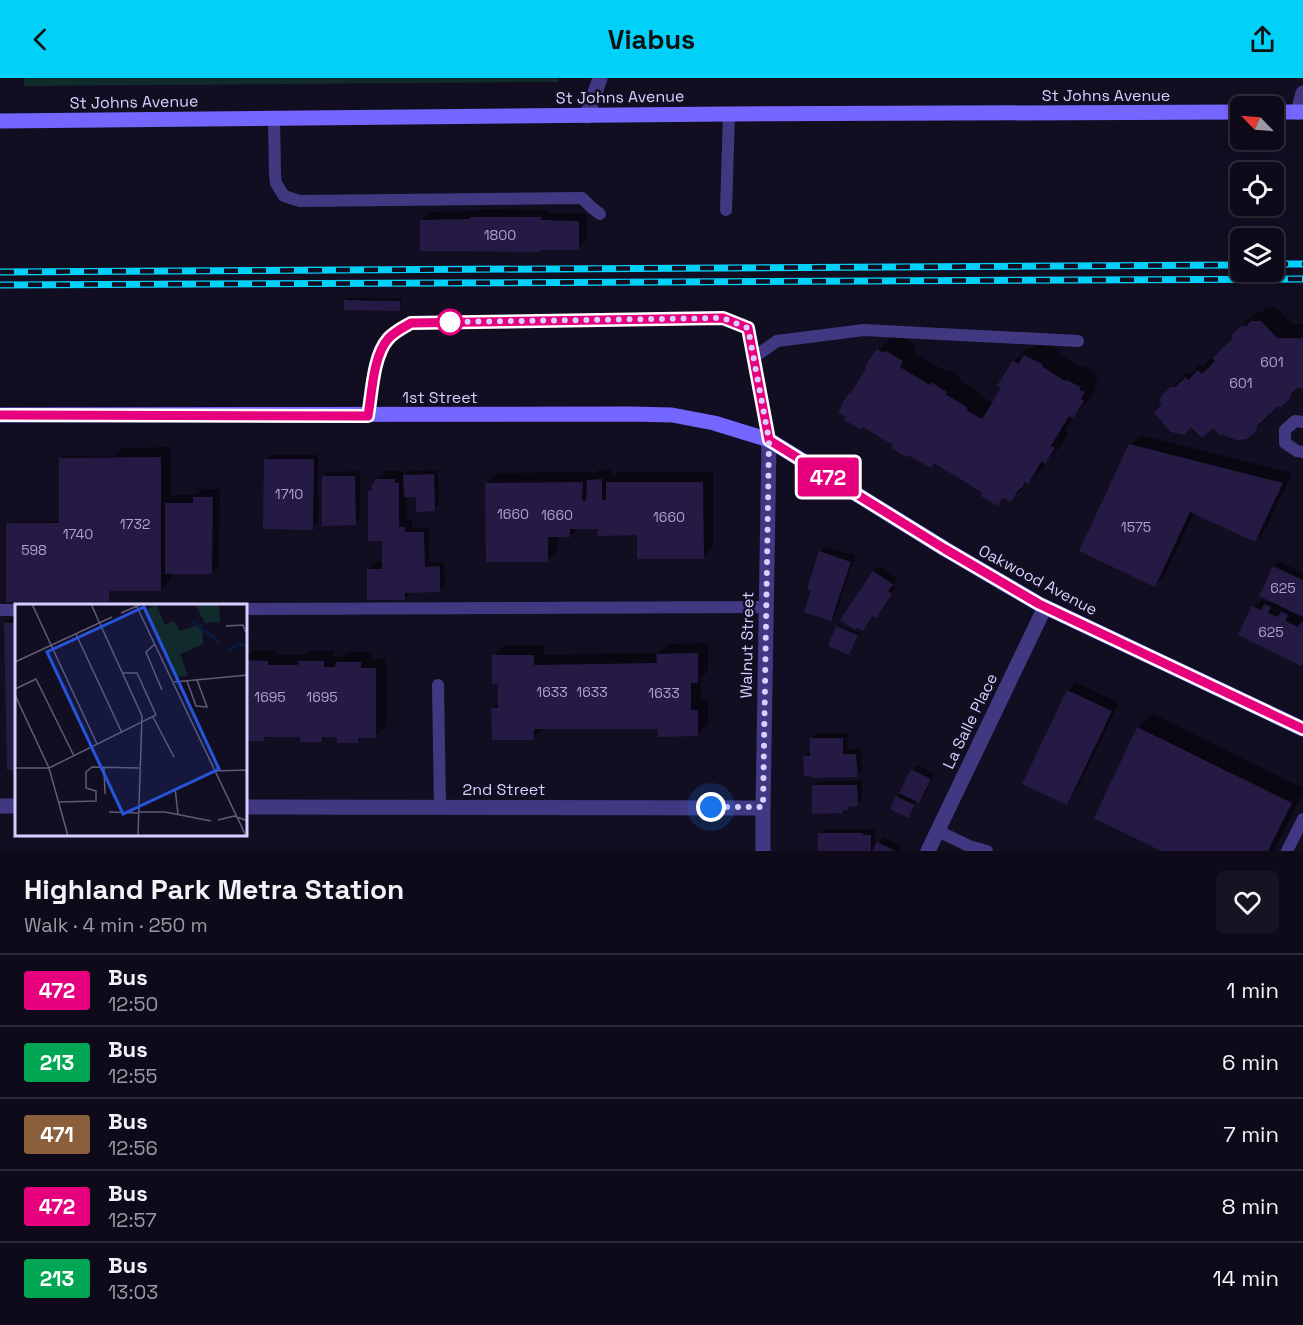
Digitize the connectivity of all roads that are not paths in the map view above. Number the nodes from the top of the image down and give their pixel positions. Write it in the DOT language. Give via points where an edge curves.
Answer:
graph roads {
  1 [pos="600,78"];
  2 [pos="1303,93"];
  3 [pos="1230,112"];
  4 [pos="1284,112"];
  5 [pos="1300,112"];
  6 [pos="729,114"];
  7 [pos="587,116"];
  8 [pos="274,118"];
  9 [pos="0,121"];
  10 [pos="726,210"];
  11 [pos="600,214"];
  12 [pos="1078,341"];
  13 [pos="753,358"];
  14 [pos="0,415"];
  15 [pos="368,416"];
  16 [pos="1303,422"];
  17 [pos="769,440"];
  18 [pos="1303,452"];
  19 [pos="766,607"];
  20 [pos="1045,607"];
  21 [pos="248,609"];
  22 [pos="438,685"];
  23 [pos="1303,729"];
  24 [pos="248,807"];
  25 [pos="440,807"];
  26 [pos="763,807"];
  27 [pos="1303,819"];
  28 [pos="938,831"];
  29 [pos="763,851"];
  30 [pos="928,851"];
  31 [pos="987,851"];
  32 [pos="1287,851"];
  1 -- 7 [label="street"];
  2 -- 5 [label="street"];
  3 -- 6 [label="street, St Johns Avenue"];
  4 -- 5 [label="street"];
  6 -- 7 [label="street, St Johns Avenue"];
  6 -- 10 [label="lane"];
  7 -- 8 [label="street, St Johns Avenue"];
  8 -- 9 [label="street, St Johns Avenue"];
  8 -- 11 [label="lane" via="276,183 284,196 300,201 582,198"];
  12 -- 13 [label="lane" via="864,330 777,341"];
  13 -- 15 [label="lane" via="748,328 723,318 411,323 389,338 381,351"];
  13 -- 17 [label="lane"];
  14 -- 15 [label="street, 1st Street"];
  15 -- 17 [label="street, 1st Street" via="672,416 714,423"];
  16 -- 18 [label="lane" via="1295,422 1285,430 1285,443"];
  17 -- 19 [label="street, Walnut Street"];
  17 -- 20 [label="street, Oakwood Avenue"];
  19 -- 21 [label="lane"];
  19 -- 26 [label="street, Walnut Street"];
  20 -- 23 [label="street, Oakwood Avenue"];
  20 -- 28 [label="street, La Salle Place"];
  22 -- 25 [label="lane"];
  24 -- 25 [label="street, 2nd Street"];
  25 -- 26 [label="street, 2nd Street"];
  26 -- 29 [label="street, Walnut Street"];
  27 -- 32 [label="lane"];
  28 -- 30 [label="street, La Salle Place"];
  28 -- 31 [label="lane"];
}
